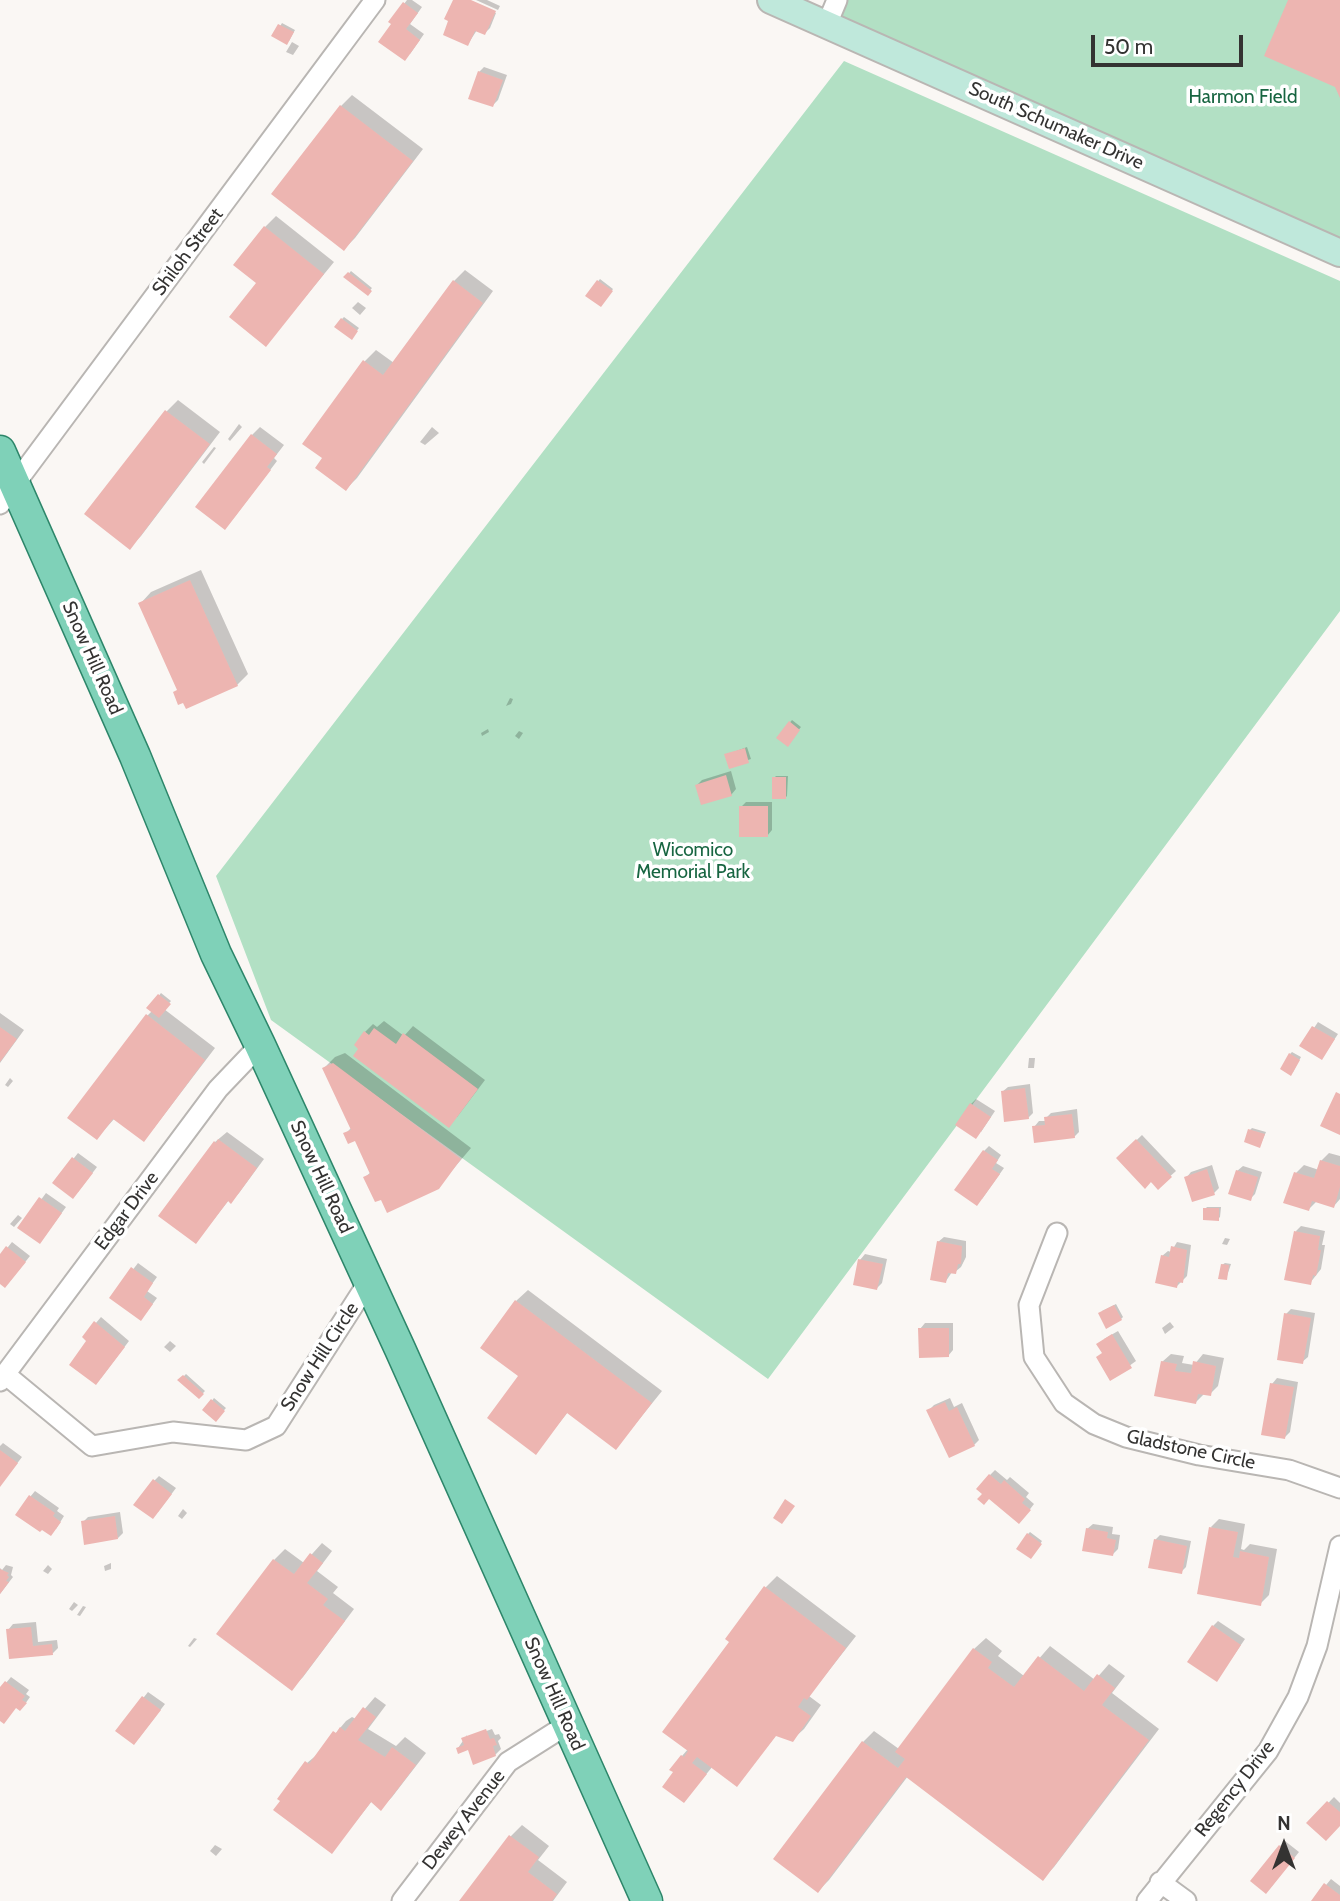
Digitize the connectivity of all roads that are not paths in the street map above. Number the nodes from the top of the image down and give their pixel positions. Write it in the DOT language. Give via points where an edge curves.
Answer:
graph roads {
  1 [pos="375,0"];
  2 [pos="771,0"];
  3 [pos="837,0"];
  4 [pos="827,24"];
  5 [pos="1340,253"];
  6 [pos="0,451"];
  7 [pos="8,494"];
  8 [pos="260,1045"];
  9 [pos="1057,1233"];
  10 [pos="369,1282"];
  11 [pos="3,1378"];
  12 [pos="1340,1488"];
  13 [pos="1340,1546"];
  14 [pos="568,1724"];
  15 [pos="1160,1882"];
  16 [pos="402,1901"];
  17 [pos="647,1901"];
  18 [pos="1147,1901"];
  19 [pos="1186,1901"];
  1 -- 7 [label="street, Shiloh Street"];
  2 -- 4 [label="street, South Schumaker Drive"];
  3 -- 4 [label="street"];
  4 -- 5 [label="street, South Schumaker Drive"];
  6 -- 7 [label="main road, Snow Hill Road"];
  7 -- 8 [label="main road, Snow Hill Road" via="135,756 216,954"];
  8 -- 10 [label="main road, Snow Hill Road"];
  8 -- 11 [label="street, Edgar Drive" via="218,1089"];
  9 -- 12 [label="street, Gladstone Circle" via="1030,1305 1034,1357 1064,1402 1094,1424 1126,1437 1289,1470"];
  10 -- 11 [label="street, Snow Hill Circle" via="276,1426 246,1440 173,1432 92,1446"];
  10 -- 14 [label="main road, Snow Hill Road"];
  13 -- 15 [label="street, Regency Drive" via="1317,1646 1298,1697 1268,1751"];
  14 -- 16 [label="street, Dewey Avenue" via="508,1762"];
  14 -- 17 [label="main road, Snow Hill Road"];
  15 -- 18 [label="street, Regency Drive"];
  15 -- 19 [label="street"];
}
